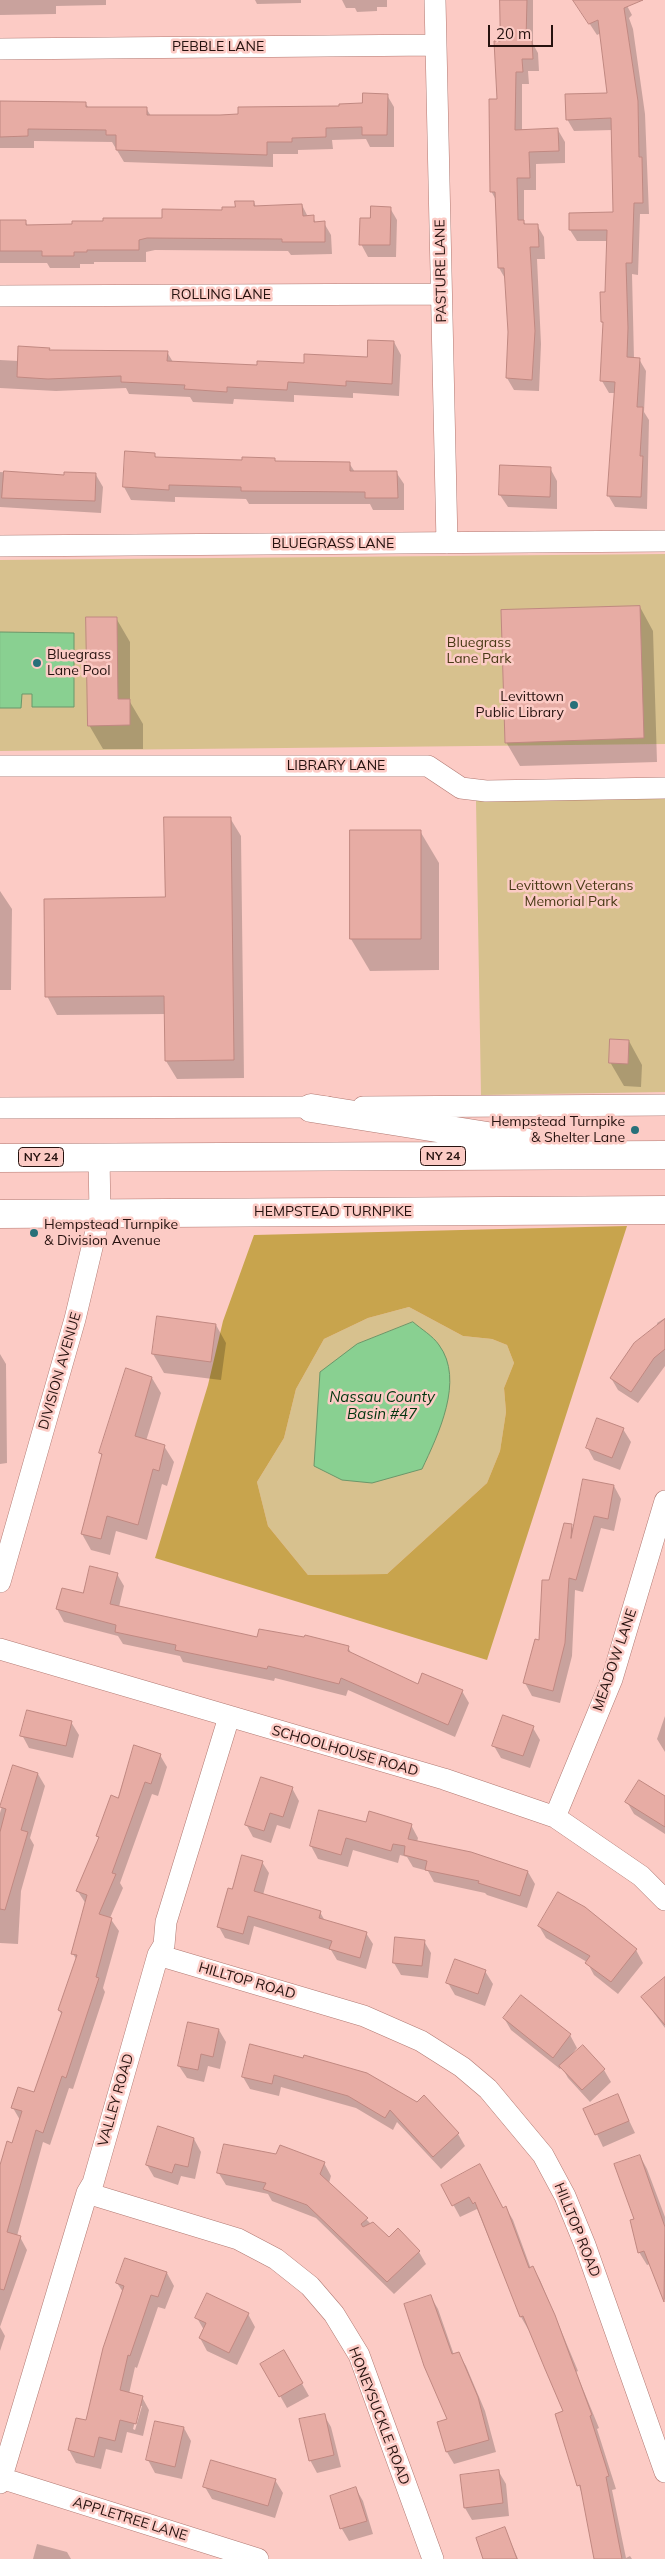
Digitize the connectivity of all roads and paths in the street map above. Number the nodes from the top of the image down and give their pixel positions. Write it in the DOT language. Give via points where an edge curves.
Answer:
graph roads {
  1 [pos="435,0"];
  2 [pos="436,45"];
  3 [pos="0,49"];
  4 [pos="442,294"];
  5 [pos="0,296"];
  6 [pos="665,541"];
  7 [pos="447,543"];
  8 [pos="0,546"];
  9 [pos="0,766"];
  10 [pos="665,788"];
  11 [pos="665,1105"];
  12 [pos="0,1108"];
  13 [pos="311,1108"];
  14 [pos="0,1144"];
  15 [pos="603,1155"];
  16 [pos="665,1155"];
  17 [pos="91,1157"];
  18 [pos="0,1158"];
  19 [pos="665,1210"];
  20 [pos="0,1214"];
  21 [pos="100,1214"];
  22 [pos="665,1501"];
  23 [pos="0,1582"];
  24 [pos="0,1649"];
  25 [pos="229,1717"];
  26 [pos="555,1816"];
  27 [pos="665,1900"];
  28 [pos="158,1955"];
  29 [pos="87,2193"];
  30 [pos="665,2472"];
  31 [pos="1,2481"];
  32 [pos="258,2559"];
  33 [pos="432,2559"];
  1 -- 2 [label="street, PASTURE LANE"];
  2 -- 3 [label="street, PEBBLE LANE"];
  2 -- 4 [label="street, PASTURE LANE"];
  4 -- 5 [label="street, ROLLING LANE"];
  4 -- 7 [label="street, PASTURE LANE"];
  6 -- 7 [label="street, BLUEGRASS LANE"];
  7 -- 8 [label="street, BLUEGRASS LANE"];
  9 -- 10 [label="street, LIBRARY LANE" via="428,766 461,788 469,789"];
  11 -- 13 [label="street"];
  12 -- 13 [label="street"];
  13 -- 15 [label="main road"];
  14 -- 17 [label="main road"];
  15 -- 16 [label="main road, NY 24"];
  15 -- 17 [label="main road, NY 24"];
  17 -- 18 [label="main road, NY 24"];
  17 -- 21 [label="street, DIVISION AVENUE"];
  19 -- 21 [label="main road, HEMPSTEAD TURNPIKE"];
  20 -- 21 [label="main road, HEMPSTEAD TURNPIKE"];
  21 -- 23 [label="street, DIVISION AVENUE" via="76,1319"];
  22 -- 26 [label="street, MEADOW LANE" via="612,1679"];
  24 -- 25 [label="street, SCHOOLHOUSE ROAD"];
  25 -- 26 [label="street, SCHOOLHOUSE ROAD" via="444,1779"];
  25 -- 28 [label="street, VALLEY ROAD" via="166,1922 164,1944"];
  26 -- 27 [label="street, SCHOOLHOUSE ROAD" via="641,1876"];
  28 -- 29 [label="street, VALLEY ROAD" via="93,2182"];
  28 -- 30 [label="street, HILLTOP ROAD" via="364,2016 421,2041 462,2067 488,2089 542,2154 565,2196"];
  29 -- 31 [label="street, VALLEY ROAD"];
  29 -- 33 [label="street, HONEYSUCKLE ROAD" via="238,2239 276,2259 310,2286 334,2314 359,2355"];
  31 -- 32 [label="street, APPLETREE LANE"];
}
